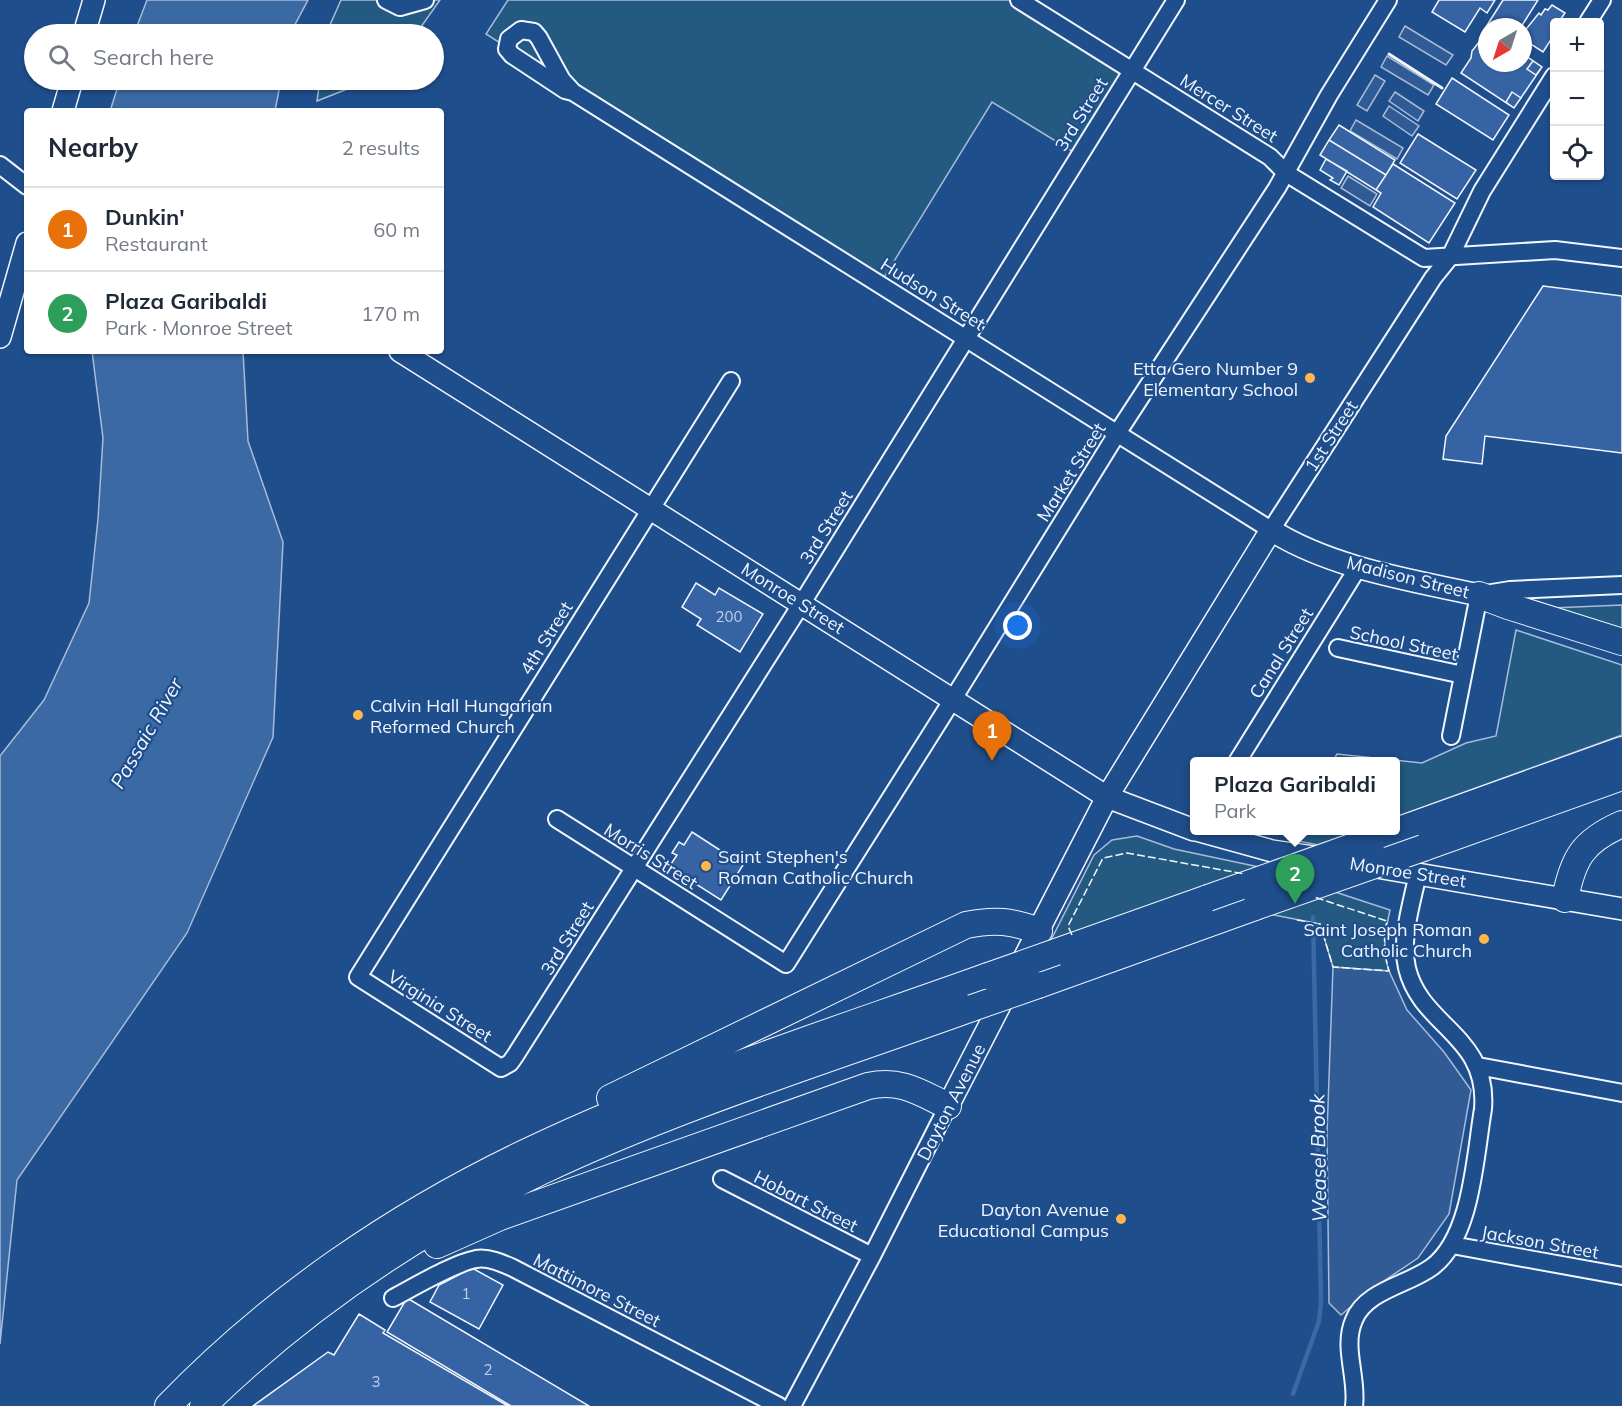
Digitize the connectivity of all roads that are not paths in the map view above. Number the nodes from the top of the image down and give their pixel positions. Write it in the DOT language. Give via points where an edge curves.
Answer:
graph roads {
  1 [pos="94,0"];
  2 [pos="386,0"];
  3 [pos="425,0"];
  4 [pos="1019,0"];
  5 [pos="1176,0"];
  6 [pos="1388,0"];
  7 [pos="1602,0"];
  8 [pos="1591,18"];
  9 [pos="87,24"];
  10 [pos="1131,70"];
  11 [pos="1550,82"];
  12 [pos="69,90"];
  13 [pos="573,92"];
  14 [pos="64,108"];
  15 [pos="0,165"];
  16 [pos="1286,173"];
  17 [pos="24,184"];
  18 [pos="24,254"];
  19 [pos="1450,257"];
  20 [pos="1622,258"];
  21 [pos="0,338"];
  22 [pos="966,338"];
  23 [pos="405,354"];
  24 [pos="731,381"];
  25 [pos="1118,432"];
  26 [pos="650,509"];
  27 [pos="1271,530"];
  28 [pos="1359,566"];
  29 [pos="1622,585"];
  30 [pos="1479,594"];
  31 [pos="802,603"];
  32 [pos="1622,642"];
  33 [pos="1338,648"];
  34 [pos="1463,675"];
  35 [pos="953,699"];
  36 [pos="1451,736"];
  37 [pos="1622,750"];
  38 [pos="1241,757"];
  39 [pos="1622,777"];
  40 [pos="1107,797"];
  41 [pos="557,819"];
  42 [pos="1622,824"];
  43 [pos="1190,828"];
  44 [pos="1400,830"];
  45 [pos="1213,835"];
  46 [pos="1385,835"];
  47 [pos="634,868"];
  48 [pos="1418,873"];
  49 [pos="1565,899"];
  50 [pos="1622,909"];
  51 [pos="1039,931"];
  52 [pos="786,964"];
  53 [pos="358,977"];
  54 [pos="1478,1066"];
  55 [pos="501,1068"];
  56 [pos="1622,1093"];
  57 [pos="948,1106"];
  58 [pos="722,1179"];
  59 [pos="1452,1245"];
  60 [pos="872,1256"];
  61 [pos="336,1263"];
  62 [pos="1622,1276"];
  63 [pos="393,1298"];
  64 [pos="168,1406"];
  65 [pos="204,1406"];
  66 [pos="780,1406"];
  67 [pos="792,1406"];
  68 [pos="1354,1406"];
  1 -- 9 [label="main road"];
  2 -- 3 [label="street" via="400,7"];
  4 -- 10 [label="street, Mercer Street"];
  5 -- 10 [label="street, 3rd Street"];
  6 -- 16 [label="street, Market Street"];
  7 -- 8 [label="street"];
  10 -- 16 [label="street, Mercer Street" via="1270,157"];
  10 -- 22 [label="street, 3rd Street"];
  11 -- 19 [label="street, 1st Street" via="1482,191"];
  12 -- 14 [label="main road"];
  13 -- 22 [label="street, Hudson Street"];
  15 -- 17 [label="street"];
  16 -- 19 [label="street, Mercer Street" via="1424,258"];
  16 -- 25 [label="street, Market Street"];
  18 -- 21 [label="main road"];
  19 -- 20 [label="street, Mercer Street" via="1555,250"];
  19 -- 27 [label="street, 1st Street"];
  22 -- 25 [label="street, Hudson Street"];
  22 -- 31 [label="street, 3rd Street"];
  23 -- 26 [label="main road, Monroe Street"];
  24 -- 26 [label="street, 4th Street"];
  25 -- 27 [label="street, Hudson Street"];
  25 -- 35 [label="street, Market Street"];
  26 -- 31 [label="main road, Monroe Street"];
  26 -- 53 [label="street, 4th Street"];
  27 -- 28 [label="main road, Madison Street" via="1293,544"];
  27 -- 40 [label="main road, 1st Street"];
  28 -- 30 [label="main road, Madison Street"];
  28 -- 38 [label="street, Canal Street"];
  29 -- 30 [label="street, Madison Street"];
  30 -- 32 [label="highway"];
  30 -- 34 [label="street"];
  31 -- 35 [label="main road, Monroe Street"];
  31 -- 47 [label="street, 3rd Street"];
  33 -- 34 [label="street, School Street"];
  34 -- 36 [label="street"];
  35 -- 40 [label="main road, Monroe Street"];
  35 -- 52 [label="street, Market Street"];
  37 -- 44 [label="highway, bridge"];
  39 -- 65 [label="highway, bridge" via="972,1008 591,1149 501,1192 420,1238 334,1295 254,1358"];
  40 -- 43 [label="main road, Monroe Street"];
  40 -- 51 [label="main road, Dayton Avenue"];
  41 -- 47 [label="street, Morris Street"];
  42 -- 49 [label="highway" via="1589,842 1569,879"];
  45 -- 48 [label="main road, Monroe Street" via="1272,851"];
  46 -- 61 [label="highway, bridge" via="738,1065 591,1122 444,1195"];
  47 -- 52 [label="street, Morris Street"];
  47 -- 55 [label="street, 3rd Street" via="515,1056"];
  48 -- 49 [label="main road, Monroe Street"];
  48 -- 54 [label="street" via="1405,952 1411,980 1417,993"];
  49 -- 50 [label="main road, Monroe Street"];
  51 -- 57 [label="main road, Dayton Avenue"];
  51 -- 61 [label="highway" via="1002,921 984,921 950,932 496,1154 405,1209"];
  53 -- 55 [label="street, Virginia Street"];
  54 -- 56 [label="street"];
  54 -- 59 [label="street" via="1483,1109 1467,1207"];
  57 -- 60 [label="street, Dayton Avenue"];
  57 -- 65 [label="highway" via="897,1084 868,1086 475,1227 389,1273"];
  58 -- 60 [label="street, Hobart Street"];
  59 -- 62 [label="street, Jackson Street"];
  59 -- 68 [label="street" via="1432,1267 1360,1309 1350,1340"];
  60 -- 67 [label="street, Dayton Avenue"];
  61 -- 64 [label="highway" via="238,1339"];
  63 -- 66 [label="street, Mattimore Street" via="461,1264 492,1260"];
}
